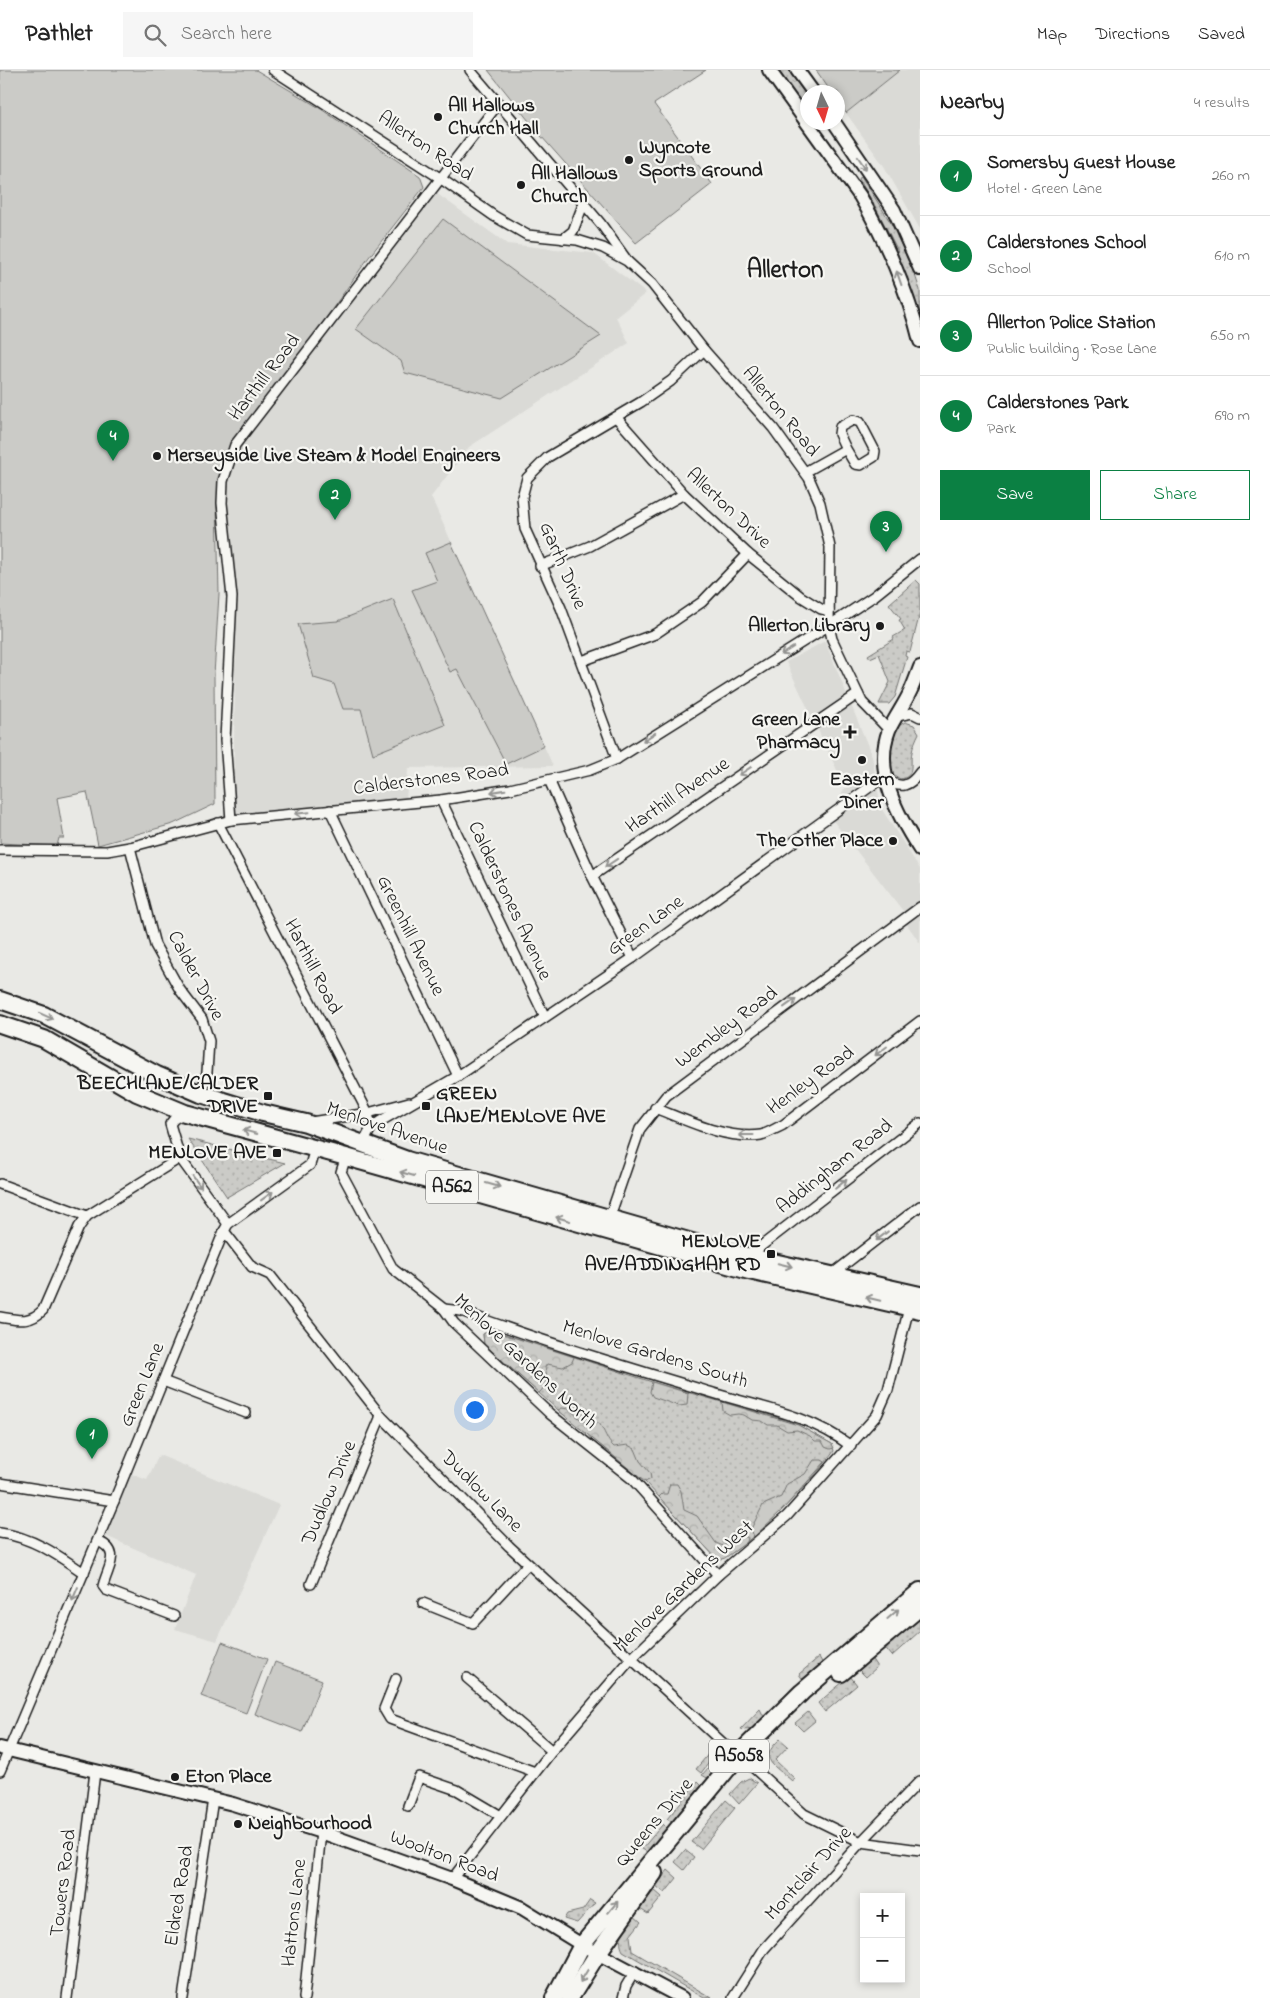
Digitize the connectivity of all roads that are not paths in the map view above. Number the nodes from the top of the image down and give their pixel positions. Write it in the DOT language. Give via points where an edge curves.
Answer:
graph roads {
  1 [pos="273,70"];
  2 [pos="470,70"];
  3 [pos="769,70"];
  4 [pos="798,70"];
  5 [pos="808,85"];
  6 [pos="498,104"];
  7 [pos="839,130"];
  8 [pos="844,137"];
  9 [pos="826,148"];
  10 [pos="440,178"];
  11 [pos="583,204"];
  12 [pos="563,239"];
  13 [pos="628,261"];
  14 [pos="920,269"];
  15 [pos="920,340"];
  16 [pos="704,350"];
  17 [pos="616,417"];
  18 [pos="846,449"];
  19 [pos="805,472"];
  20 [pos="684,494"];
  21 [pos="748,554"];
  22 [pos="918,561"];
  23 [pos="540,566"];
  24 [pos="829,611"];
  25 [pos="829,626"];
  26 [pos="582,661"];
  27 [pos="920,667"];
  28 [pos="858,694"];
  29 [pos="897,716"];
  30 [pos="920,717"];
  31 [pos="889,730"];
  32 [pos="617,758"];
  33 [pos="920,772"];
  34 [pos="886,779"];
  35 [pos="549,780"];
  36 [pos="441,800"];
  37 [pos="330,810"];
  38 [pos="230,820"];
  39 [pos="218,823"];
  40 [pos="130,847"];
  41 [pos="0,850"];
  42 [pos="920,850"];
  43 [pos="592,876"];
  44 [pos="920,907"];
  45 [pos="633,958"];
  46 [pos="0,1000"];
  47 [pos="544,1017"];
  48 [pos="920,1022"];
  49 [pos="0,1024"];
  50 [pos="458,1076"];
  51 [pos="201,1094"];
  52 [pos="424,1098"];
  53 [pos="655,1108"];
  54 [pos="185,1113"];
  55 [pos="368,1113"];
  56 [pos="302,1122"];
  57 [pos="920,1123"];
  58 [pos="371,1128"];
  59 [pos="291,1143"];
  60 [pos="363,1144"];
  61 [pos="314,1149"];
  62 [pos="346,1156"];
  63 [pos="180,1158"];
  64 [pos="0,1184"];
  65 [pos="920,1206"];
  66 [pos="88,1216"];
  67 [pos="609,1219"];
  68 [pos="226,1228"];
  69 [pos="747,1257"];
  70 [pos="830,1276"];
  71 [pos="917,1300"];
  72 [pos="444,1309"];
  73 [pos="0,1317"];
  74 [pos="164,1381"];
  75 [pos="246,1413"];
  76 [pos="381,1416"];
  77 [pos="851,1446"];
  78 [pos="0,1482"];
  79 [pos="114,1501"];
  80 [pos="0,1533"];
  81 [pos="98,1541"];
  82 [pos="528,1564"];
  83 [pos="84,1573"];
  84 [pos="718,1575"];
  85 [pos="311,1584"];
  86 [pos="920,1591"];
  87 [pos="423,1603"];
  88 [pos="920,1607"];
  89 [pos="174,1616"];
  90 [pos="630,1659"];
  91 [pos="467,1678"];
  92 [pos="396,1679"];
  93 [pos="5,1749"];
  94 [pos="552,1751"];
  95 [pos="742,1759"];
  96 [pos="0,1771"];
  97 [pos="95,1772"];
  98 [pos="534,1772"];
  99 [pos="920,1781"];
  100 [pos="213,1799"];
  101 [pos="408,1806"];
  102 [pos="501,1816"];
  103 [pos="321,1832"];
  104 [pos="861,1842"];
  105 [pos="920,1850"];
  106 [pos="452,1878"];
  107 [pos="582,1945"];
  108 [pos="598,1953"];
  109 [pos="635,1971"];
  110 [pos="67,1998"];
  111 [pos="183,1998"];
  112 [pos="304,1998"];
  113 [pos="554,1998"];
  114 [pos="570,1998"];
  115 [pos="622,1998"];
  116 [pos="682,1998"];
  117 [pos="733,1998"];
  1 -- 10 [label="street, Allerton Road"];
  2 -- 6 [label="street"];
  3 -- 9 [label="main road"];
  4 -- 5 [label="main road"];
  6 -- 10 [label="street, Harthill Road"];
  6 -- 11 [label="street"];
  7 -- 8 [label="main road"];
  8 -- 9 [label="main road"];
  8 -- 14 [label="main road, one-way" via="894,210"];
  15 -- 9 [label="main road, one-way" via="895,268 869,211"];
  10 -- 12 [label="street, Allerton Road" via="527,235"];
  10 -- 38 [label="street, Harthill Road" via="235,445 223,481 222,503 232,597 226,740"];
  11 -- 12 [label="street" via="574,231"];
  11 -- 13 [label="street"];
  12 -- 13 [label="street, Allerton Road" via="603,248"];
  13 -- 16 [label="street, Allerton Road" via="652,284"];
  16 -- 17 [label="street, Garth Drive" via="671,381"];
  16 -- 19 [label="street, Allerton Road" via="773,428"];
  17 -- 20 [label="street, Allerton Drive"];
  17 -- 23 [label="street, Garth Drive" via="548,457 527,478 522,497 525,529"];
  18 -- 18 [label="street" via="839,434 840,427 853,420 860,422 875,451 874,457 861,465 855,464"];
  18 -- 19 [label="street"];
  19 -- 24 [label="street, Allerton Road" via="820,503 830,547"];
  20 -- 21 [label="street, Allerton Drive"];
  20 -- 23 [label="street" via="590,546"];
  21 -- 24 [label="street, Allerton Drive" via="800,596"];
  21 -- 26 [label="street" via="702,602 655,634"];
  22 -- 25 [label="street, Calderstones Road"];
  23 -- 26 [label="street, Garth Drive"];
  24 -- 25 [label="street, Allerton Road"];
  25 -- 28 [label="street, Allerton Road"];
  25 -- 32 [label="street, Calderstones Road, one-way"];
  26 -- 32 [label="street, Garth Drive"];
  27 -- 29 [label="main road"];
  28 -- 31 [label="street, Allerton Road"];
  28 -- 43 [label="street, Harthill Avenue, one-way"];
  29 -- 30 [label="street" via="912,713"];
  29 -- 31 [label="main road"];
  31 -- 34 [label="main road" via="884,763"];
  32 -- 35 [label="street, Calderstones Road" via="590,770"];
  33 -- 34 [label="street" via="905,785 894,785"];
  34 -- 42 [label="main road"];
  34 -- 45 [label="street, Green Lane" via="851,800"];
  35 -- 36 [label="street, Calderstones Road, one-way"];
  35 -- 43 [label="street"];
  36 -- 37 [label="street, Calderstones Road"];
  36 -- 47 [label="street, Calderstones Avenue"];
  37 -- 38 [label="street, Calderstones Road, one-way"];
  37 -- 50 [label="street, Greenhill Avenue"];
  38 -- 39 [label="street, Calderstones Road"];
  39 -- 40 [label="street, Calderstones Road"];
  39 -- 55 [label="street, Harthill Road"];
  40 -- 41 [label="street, Calderstones Road" via="108,851"];
  40 -- 51 [label="street, Calder Drive" via="155,945 180,990 202,1019 209,1041 207,1072"];
  43 -- 45 [label="street"];
  53 -- 44 [label="street, Wembley Road, one-way" via="690,1077"];
  45 -- 47 [label="street, Green Lane"];
  46 -- 51 [label="highway, Menlove Avenue / A562, one-way" via="44,1015"];
  47 -- 50 [label="street, Green Lane"];
  48 -- 53 [label="street, Henley Road, one-way" via="783,1125 764,1134 742,1136 712,1129"];
  49 -- 54 [label="highway, Menlove Avenue / A562" via="44,1039 137,1093"];
  50 -- 52 [label="street, Green Lane"];
  51 -- 56 [label="highway, Menlove Avenue / A562"];
  52 -- 55 [label="street, Green Lane"];
  52 -- 58 [label="street, Green Lane"];
  53 -- 67 [label="street, Wembley Road" via="640,1129"];
  59 -- 54 [label="highway, Menlove Avenue / A562, one-way"];
  54 -- 63 [label="street, Dudlow Lane" via="170,1124"];
  55 -- 56 [label="street, Green Lane"];
  55 -- 58 [label="street, Harthill Road"];
  56 -- 59 [label="highway"];
  56 -- 60 [label="highway, Menlove Avenue / A562"];
  69 -- 57 [label="street, Addingham Road, one-way"];
  58 -- 60 [label="street"];
  59 -- 61 [label="highway, Menlove Avenue / A562"];
  60 -- 62 [label="highway"];
  60 -- 67 [label="highway, Menlove Avenue / A562, one-way"];
  61 -- 62 [label="highway, Menlove Avenue / A562"];
  68 -- 61 [label="street, one-way" via="310,1165"];
  71 -- 62 [label="highway, Menlove Avenue / A562, one-way" via="749,1271"];
  62 -- 72 [label="street, Menlove Gardens North" via="341,1172 393,1269"];
  63 -- 66 [label="street"];
  63 -- 68 [label="street, Dudlow Lane, one-way"];
  64 -- 66 [label="street"];
  65 -- 70 [label="street, one-way"];
  66 -- 73 [label="street" via="79,1227 43,1310 35,1318"];
  67 -- 69 [label="highway, Menlove Avenue / A562"];
  68 -- 74 [label="street, Green Lane"];
  68 -- 76 [label="street, Dudlow Lane" via="252,1267 270,1275"];
  69 -- 70 [label="highway, Menlove Avenue / A562, one-way"];
  70 -- 71 [label="highway, Menlove Avenue / A562"];
  71 -- 77 [label="street, Menlove Gardens West" via="877,1415"];
  72 -- 77 [label="street, Menlove Gardens South" via="462,1311 650,1374 789,1413"];
  72 -- 84 [label="street, Menlove Gardens North" via="454,1323 550,1414 632,1479"];
  74 -- 75 [label="street"];
  74 -- 79 [label="street, Green Lane"];
  76 -- 82 [label="street, Dudlow Lane"];
  76 -- 85 [label="street, Dudlow Drive"];
  77 -- 84 [label="street, Menlove Gardens West" via="787,1516"];
  78 -- 79 [label="street"];
  79 -- 81 [label="street, Green Lane"];
  80 -- 83 [label="street" via="12,1534 49,1548"];
  81 -- 83 [label="street, Green Lane"];
  81 -- 89 [label="street" via="112,1551 103,1586 106,1590"];
  82 -- 87 [label="street" via="473,1623"];
  82 -- 90 [label="street, Dudlow Lane"];
  83 -- 93 [label="street, Green Lane, one-way"];
  84 -- 90 [label="street, Menlove Gardens West"];
  95 -- 86 [label="highway, Queens Drive / A5058, one-way" via="802,1692"];
  88 -- 95 [label="highway, Queens Drive / A5058"];
  90 -- 94 [label="street, Menlove Gardens West"];
  90 -- 95 [label="street, Dudlow Lane"];
  91 -- 94 [label="street"];
  92 -- 98 [label="street" via="384,1709 390,1719"];
  93 -- 96 [label="street, Green Lane"];
  93 -- 97 [label="main road, Woolton Road"];
  94 -- 98 [label="street, Menlove Gardens West"];
  95 -- 104 [label="street, Dudlow Lane" via="804,1814"];
  107 -- 95 [label="highway, Queens Drive / A5058, one-way"];
  95 -- 108 [label="highway, Queens Drive / A5058" via="666,1857"];
  97 -- 100 [label="main road, Woolton Road"];
  97 -- 110 [label="street, Towers Road"];
  98 -- 102 [label="street, Menlove Gardens West"];
  99 -- 104 [label="street, Montclair Drive"];
  100 -- 103 [label="main road, Woolton Road"];
  100 -- 111 [label="street, Eldred Road"];
  101 -- 102 [label="street" via="419,1778 457,1790"];
  102 -- 106 [label="street, Menlove Gardens West"];
  103 -- 106 [label="main road, Woolton Road"];
  103 -- 112 [label="street, Hattons Lane"];
  104 -- 105 [label="street, Dudlow Lane"];
  104 -- 117 [label="street, Montclair Drive" via="764,1949"];
  106 -- 107 [label="main road, Woolton Road" via="522,1908"];
  107 -- 108 [label="main road, Woolton Road"];
  107 -- 113 [label="highway, Queens Drive / A5058"];
  108 -- 109 [label="main road, Woolton Road"];
  108 -- 114 [label="highway, Queens Drive / A5058, one-way"];
  109 -- 115 [label="street"];
  109 -- 116 [label="main road, Woolton Road"];
}
